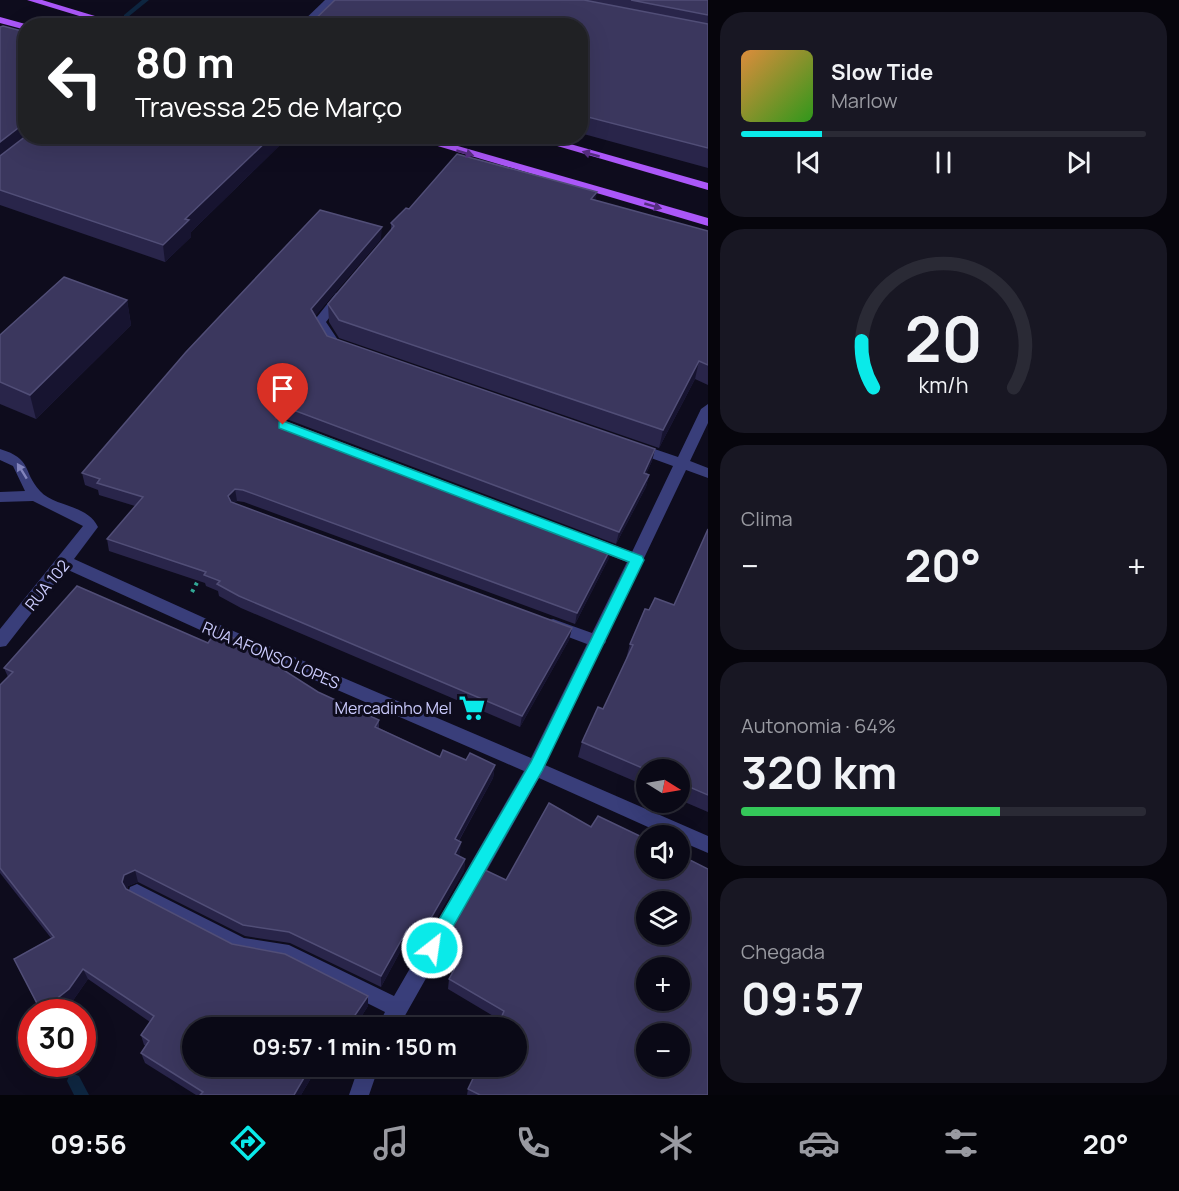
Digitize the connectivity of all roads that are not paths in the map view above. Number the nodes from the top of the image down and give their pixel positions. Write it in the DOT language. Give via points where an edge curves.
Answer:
graph roads {
  1 [pos="32,0"];
  2 [pos="330,0"];
  3 [pos="96,18"];
  4 [pos="311,18"];
  5 [pos="2,22"];
  6 [pos="18,25"];
  7 [pos="437,144"];
  8 [pos="556,144"];
  9 [pos="708,187"];
  10 [pos="708,222"];
  11 [pos="349,286"];
  12 [pos="356,350"];
  13 [pos="708,409"];
  14 [pos="625,444"];
  15 [pos="0,454"];
  16 [pos="681,463"];
  17 [pos="708,473"];
  18 [pos="35,496"];
  19 [pos="0,497"];
  20 [pos="582,538"];
  21 [pos="638,560"];
  22 [pos="66,562"];
  23 [pos="542,621"];
  24 [pos="0,641"];
  25 [pos="598,642"];
  26 [pos="536,766"];
  27 [pos="708,845"];
  28 [pos="137,893"];
  29 [pos="398,1008"];
  30 [pos="393,1017"];
  31 [pos="365,1077"];
  32 [pos="359,1095"];
  1 -- 3 [label="main road"];
  2 -- 4 [label="street"];
  5 -- 6 [label="main road"];
  7 -- 10 [label="main road, one-way"];
  9 -- 8 [label="main road, one-way"];
  11 -- 12 [label="street" via="319,322 333,343"];
  13 -- 16 [label="street"];
  14 -- 16 [label="street"];
  18 -- 15 [label="street, one-way" via="18,463"];
  16 -- 17 [label="street"];
  16 -- 21 [label="street"];
  18 -- 19 [label="street"];
  18 -- 22 [label="street, RUA 102" via="88,520 91,527"];
  20 -- 21 [label="street"];
  21 -- 25 [label="street"];
  22 -- 24 [label="street, RUA 102"];
  22 -- 26 [label="street, RUA AFONSO LOPES" via="179,616"];
  23 -- 25 [label="street"];
  25 -- 26 [label="street"];
  26 -- 27 [label="street, RUA AFONSO LOPES"];
  26 -- 29 [label="street"];
  28 -- 29 [label="street" via="242,947 289,954"];
  29 -- 30 [label="street"];
  31 -- 32 [label="street"];
}
